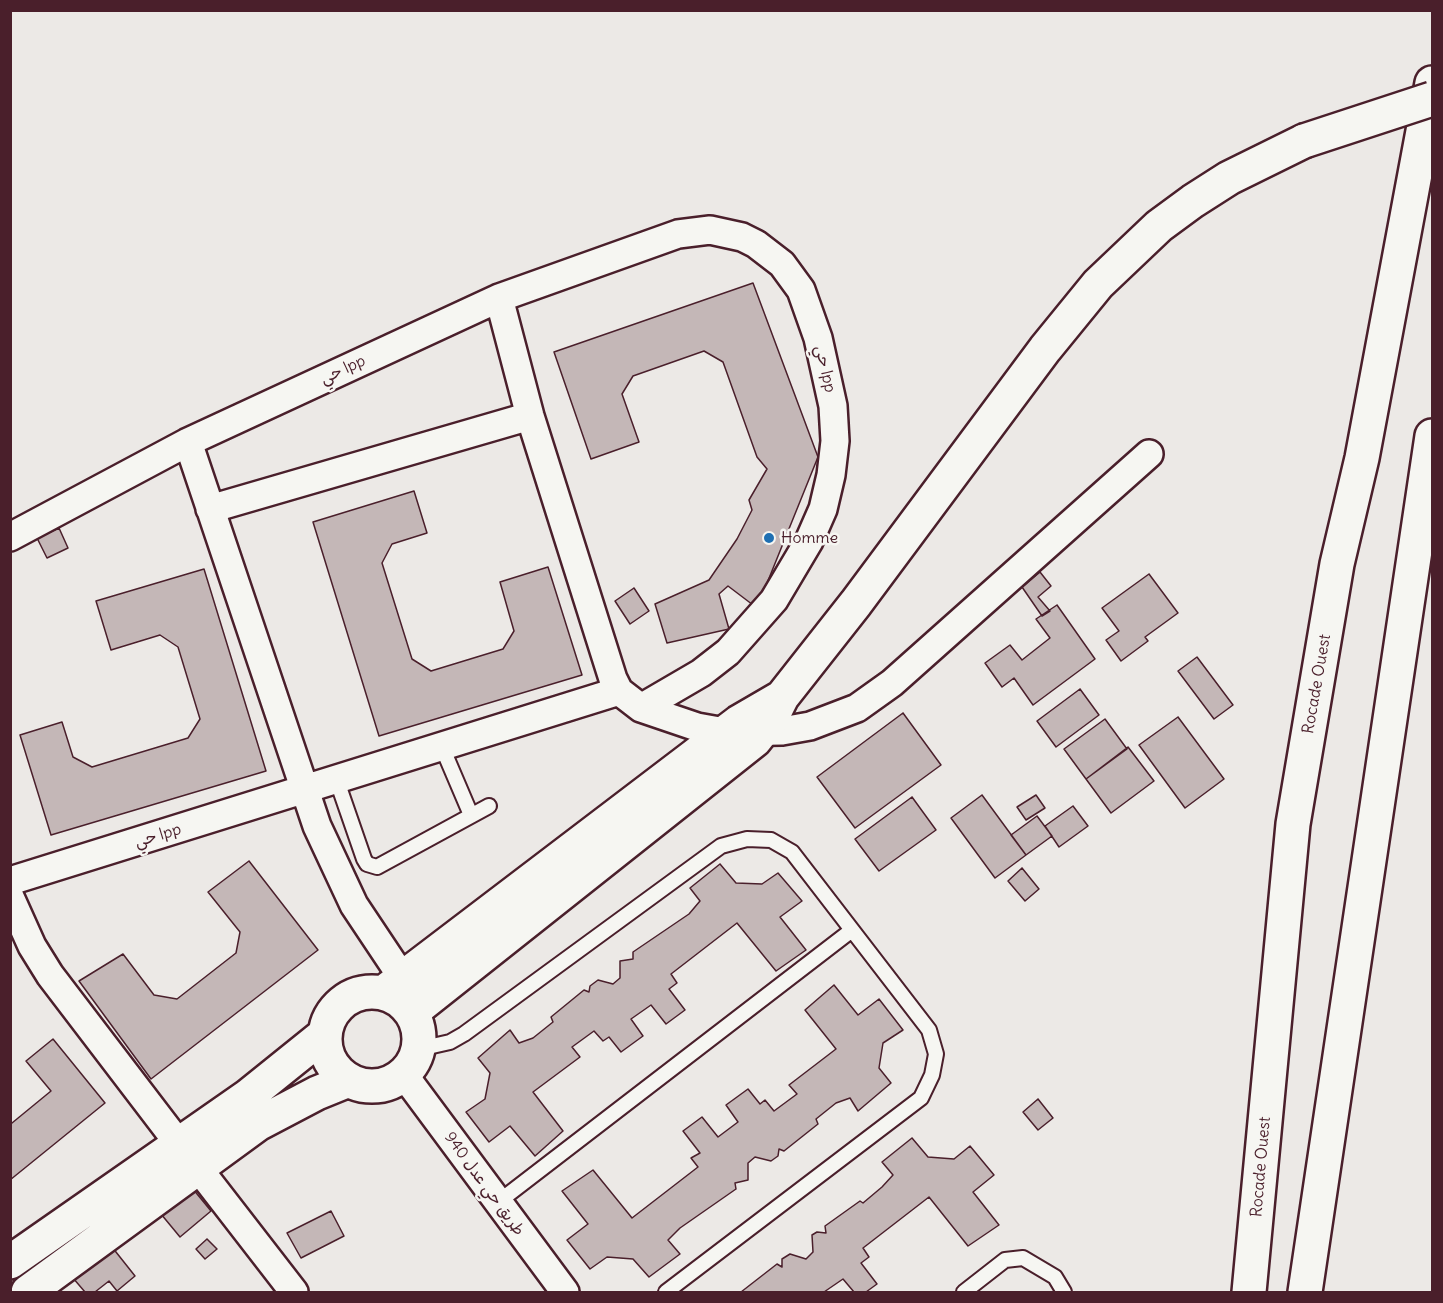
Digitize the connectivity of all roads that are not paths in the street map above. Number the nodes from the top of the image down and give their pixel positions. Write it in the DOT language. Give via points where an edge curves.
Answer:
graph roads {
  1 [pos="1432,83"];
  2 [pos="1432,99"];
  3 [pos="499,298"];
  4 [pos="530,416"];
  5 [pos="1432,436"];
  6 [pos="188,442"];
  7 [pos="1149,454"];
  8 [pos="210,509"];
  9 [pos="10,537"];
  10 [pos="619,691"];
  11 [pos="782,697"];
  12 [pos="641,708"];
  13 [pos="763,731"];
  14 [pos="725,732"];
  15 [pos="442,747"];
  16 [pos="337,781"];
  17 [pos="305,791"];
  18 [pos="489,806"];
  19 [pos="471,815"];
  20 [pos="10,881"];
  21 [pos="10,897"];
  22 [pos="852,930"];
  23 [pos="392,985"];
  24 [pos="412,1012"];
  25 [pos="325,1034"];
  26 [pos="412,1062"];
  27 [pos="349,1080"];
  28 [pos="188,1156"];
  29 [pos="497,1203"];
  30 [pos="10,1262"];
  31 [pos="28,1293"];
  32 [pos="294,1293"];
  33 [pos="565,1293"];
  34 [pos="666,1293"];
  35 [pos="964,1293"];
  36 [pos="1064,1293"];
  37 [pos="1249,1293"];
  38 [pos="1305,1293"];
  1 -- 37 [label="main road, Rocade Ouest" via="1362,458 1337,564 1293,824"];
  2 -- 11 [label="main road, bridge" via="1304,141 1229,178 1160,226 1098,284 1045,349"];
  3 -- 4 [label="street"];
  3 -- 6 [label="street, حي lpp"];
  3 -- 12 [label="street, حي lpp" via="678,234 710,230 742,237 770,253 793,276 810,316 833,406 835,441 823,509 774,600 728,652 672,692"];
  4 -- 8 [label="street"];
  4 -- 10 [label="street"];
  5 -- 38 [label="main road"];
  6 -- 8 [label="street"];
  6 -- 9 [label="street, حي lpp"];
  7 -- 13 [label="street" via="875,697 810,726"];
  8 -- 17 [label="street"];
  10 -- 12 [label="street"];
  10 -- 15 [label="street, حي lpp"];
  11 -- 13 [label="main road"];
  11 -- 14 [label="main road"];
  12 -- 14 [label="street" via="668,719"];
  13 -- 14 [label="street"];
  13 -- 24 [label="main road"];
  14 -- 23 [label="main road"];
  15 -- 16 [label="street, حي lpp"];
  15 -- 19 [label="lane"];
  16 -- 17 [label="street, حي lpp"];
  16 -- 19 [label="lane" via="364,859 372,866 382,866"];
  17 -- 20 [label="street, حي lpp"];
  17 -- 23 [label="street" via="330,856"];
  18 -- 19 [label="lane"];
  21 -- 28 [label="street" via="50,975"];
  22 -- 26 [label="lane" via="792,852 771,840 747,838 721,846 464,1034"];
  22 -- 29 [label="lane"];
  22 -- 34 [label="lane" via="929,1030 936,1054 933,1075 921,1098"];
  23 -- 24 [label="main road" via="394,996"];
  23 -- 25 [label="main road" via="351,996 338,1005"];
  24 -- 26 [label="main road" via="418,1024"];
  25 -- 27 [label="main road" via="330,1060 337,1072"];
  25 -- 28 [label="main road"];
  26 -- 27 [label="main road" via="392,1083 362,1086"];
  26 -- 29 [label="street, طريق حي عدل 940"];
  27 -- 28 [label="main road"];
  28 -- 30 [label="main road"];
  28 -- 31 [label="main road"];
  28 -- 32 [label="street"];
  29 -- 33 [label="street, طريق حي عدل 940"];
  35 -- 36 [label="lane" via="1005,1260 1023,1258 1055,1278"];
}
